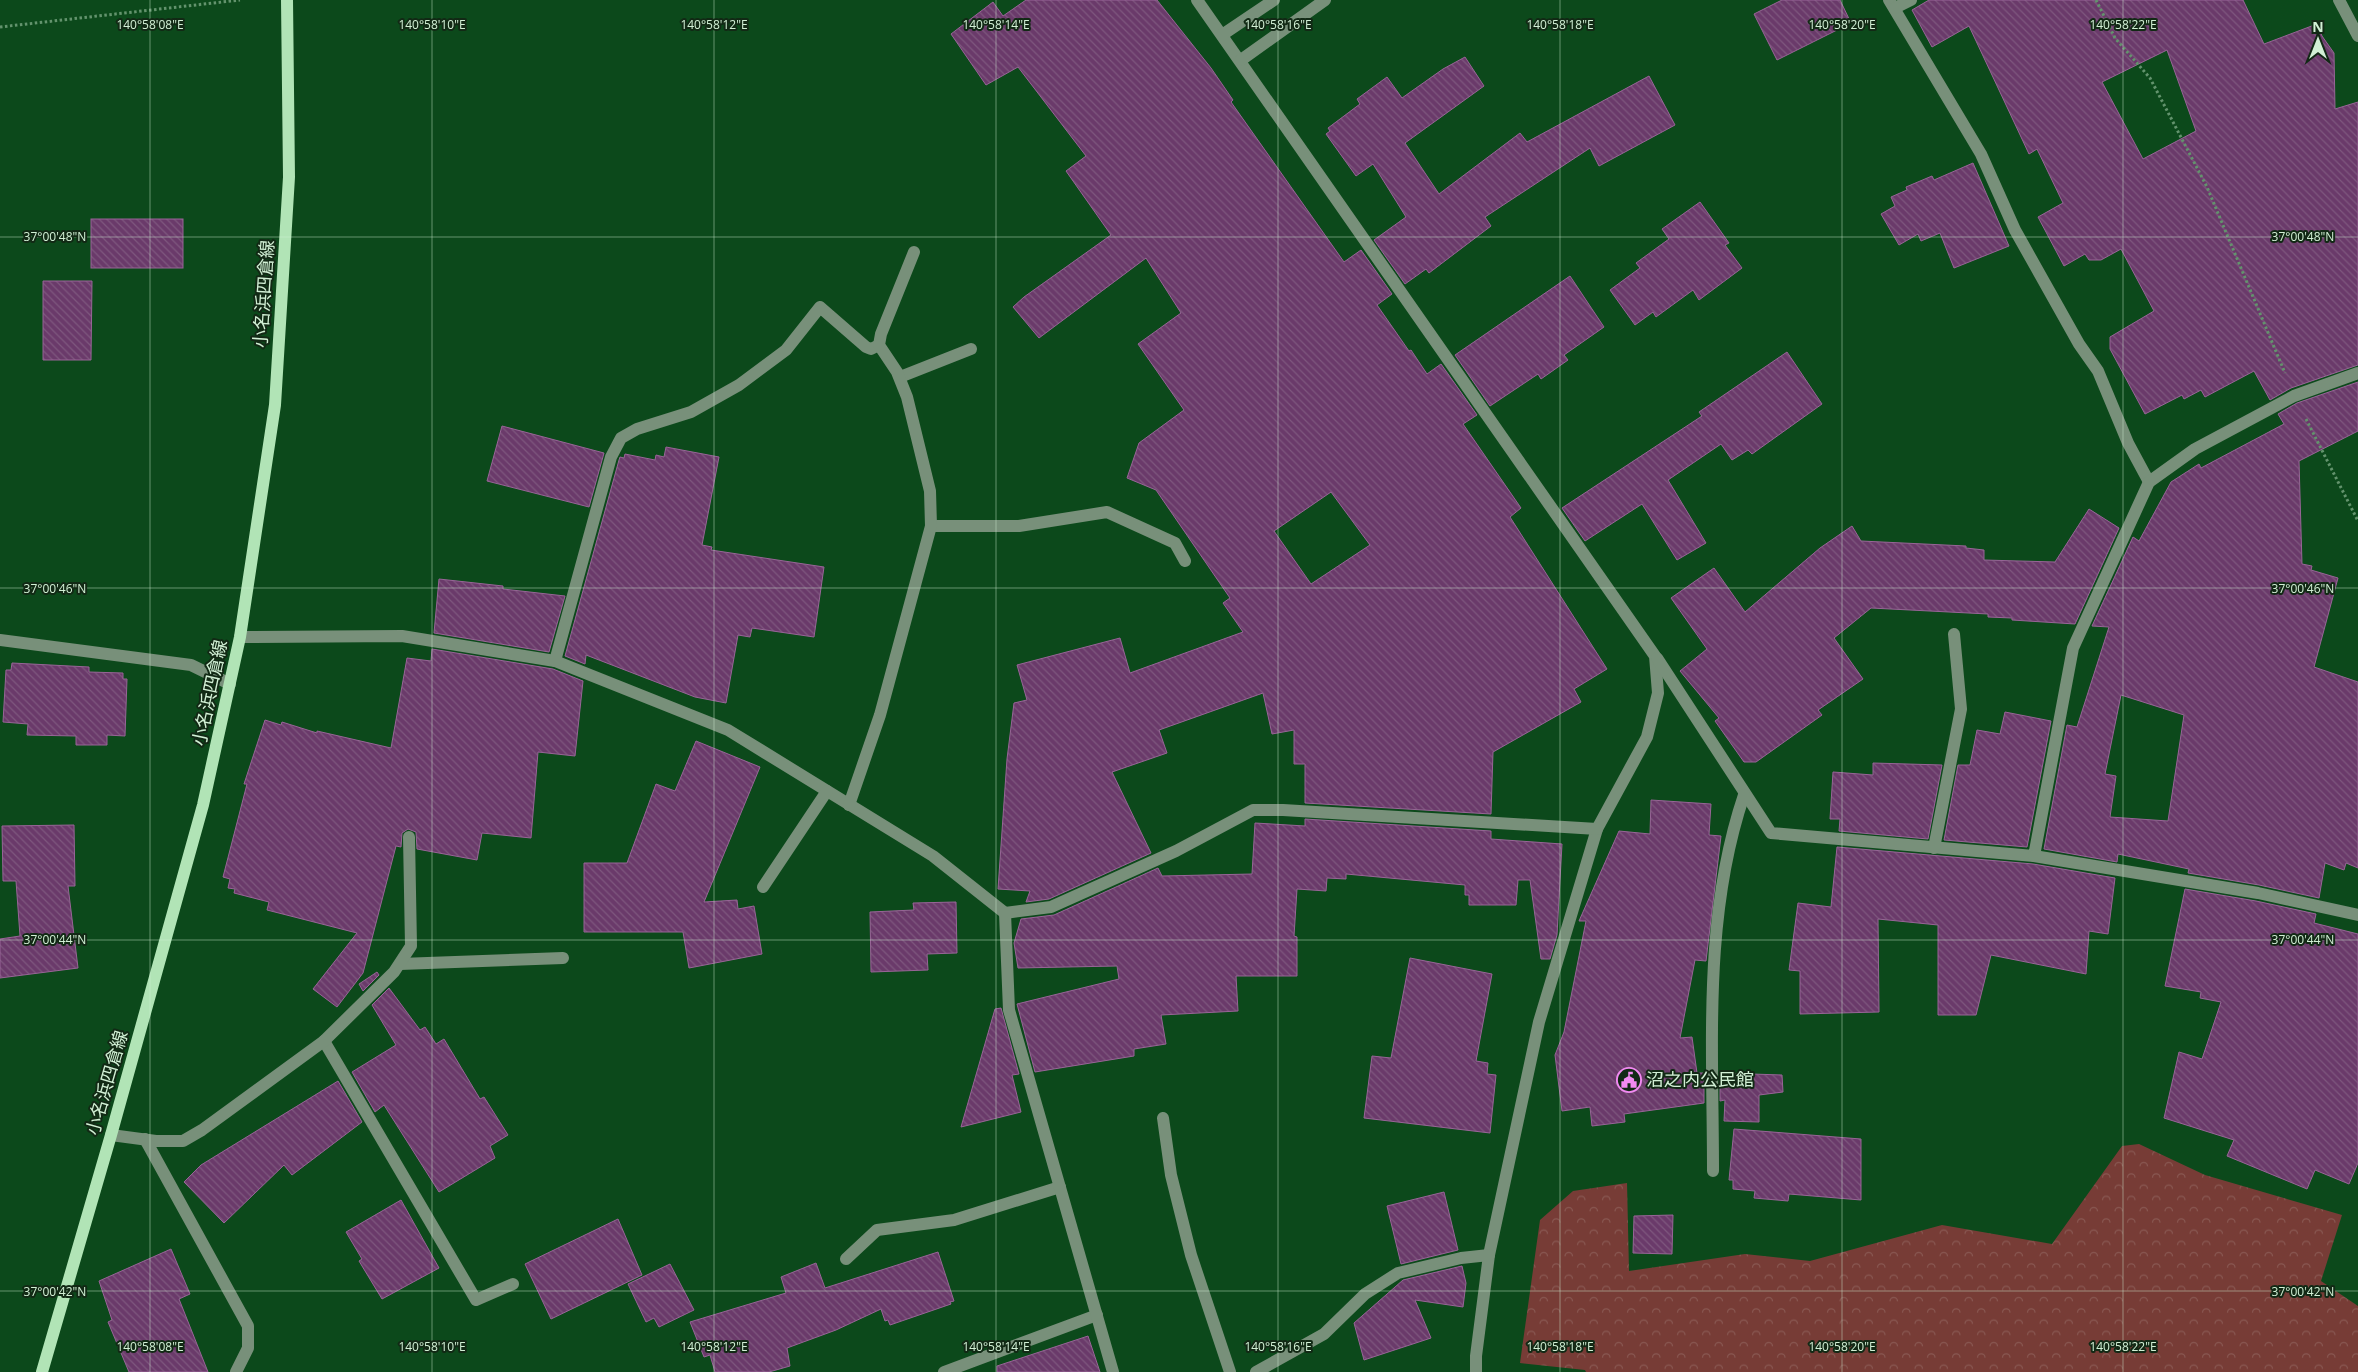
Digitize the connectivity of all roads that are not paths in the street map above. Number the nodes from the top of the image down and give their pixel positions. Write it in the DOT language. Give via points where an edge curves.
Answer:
graph roads {
  1 [pos="287,0"];
  2 [pos="1197,0"];
  3 [pos="1274,0"];
  4 [pos="1325,0"];
  5 [pos="1911,0"];
  6 [pos="2339,0"];
  7 [pos="1892,4"];
  8 [pos="1222,35"];
  9 [pos="2358,36"];
  10 [pos="1241,60"];
  11 [pos="914,252"];
  12 [pos="879,345"];
  13 [pos="971,349"];
  14 [pos="2358,373"];
  15 [pos="900,377"];
  16 [pos="2149,482"];
  17 [pos="931,526"];
  18 [pos="1185,561"];
  19 [pos="1954,634"];
  20 [pos="240,637"];
  21 [pos="0,640"];
  22 [pos="1655,656"];
  23 [pos="555,661"];
  24 [pos="230,684"];
  25 [pos="827,791"];
  26 [pos="1744,795"];
  27 [pos="849,805"];
  28 [pos="1597,829"];
  29 [pos="409,837"];
  30 [pos="1934,848"];
  31 [pos="2034,856"];
  32 [pos="763,887"];
  33 [pos="1005,913"];
  34 [pos="2358,915"];
  35 [pos="563,958"];
  36 [pos="400,964"];
  37 [pos="324,1041"];
  38 [pos="1163,1118"];
  39 [pos="111,1136"];
  40 [pos="145,1139"];
  41 [pos="1713,1171"];
  42 [pos="1060,1187"];
  43 [pos="1489,1255"];
  44 [pos="846,1259"];
  45 [pos="513,1284"];
  46 [pos="1097,1315"];
  47 [pos="42,1372"];
  48 [pos="236,1372"];
  49 [pos="944,1372"];
  50 [pos="1113,1372"];
  51 [pos="1230,1372"];
  52 [pos="1256,1372"];
  53 [pos="1476,1372"];
  1 -- 20 [label="main road, 小名浜四倉線" via="290,177 275,405"];
  2 -- 8 [label="street"];
  3 -- 8 [label="street"];
  4 -- 10 [label="street"];
  5 -- 7 [label="street"];
  6 -- 9 [label="street"];
  7 -- 16 [label="street" via="1981,154 2015,230 2079,344 2098,371 2128,443"];
  8 -- 10 [label="street"];
  10 -- 22 [label="street"];
  11 -- 12 [label="street" via="880,334"];
  12 -- 15 [label="street"];
  12 -- 23 [label="street" via="871,349 866,347 820,307 786,350 740,384 691,412 621,438 611,457"];
  13 -- 15 [label="street"];
  14 -- 16 [label="street" via="2294,396 2195,449"];
  15 -- 17 [label="street" via="930,491"];
  16 -- 31 [label="street" via="2073,648"];
  17 -- 18 [label="street" via="1019,526 1107,512 1175,543"];
  17 -- 27 [label="street" via="880,715"];
  19 -- 30 [label="street" via="1961,709"];
  20 -- 23 [label="street" via="402,636"];
  20 -- 24 [label="main road, 小名浜四倉線"];
  21 -- 24 [label="street" via="191,665"];
  22 -- 26 [label="street"];
  22 -- 28 [label="street" via="1658,693 1647,737"];
  23 -- 25 [label="street" via="728,730"];
  24 -- 39 [label="main road, 小名浜四倉線" via="203,805"];
  25 -- 27 [label="street"];
  25 -- 32 [label="street"];
  26 -- 30 [label="street" via="1771,833"];
  26 -- 41 [label="street" via="1734,824 1716,924"];
  27 -- 33 [label="street" via="933,856"];
  28 -- 33 [label="street" via="1253,810 1176,851 1051,907"];
  28 -- 43 [label="street" via="1538,1022"];
  29 -- 36 [label="street" via="411,946"];
  30 -- 31 [label="street"];
  31 -- 34 [label="street" via="2258,893"];
  33 -- 42 [label="street" via="1009,1010"];
  35 -- 36 [label="street"];
  36 -- 37 [label="street"];
  37 -- 40 [label="street" via="184,1140"];
  37 -- 45 [label="street" via="476,1300"];
  38 -- 51 [label="street" via="1171,1175 1191,1255"];
  39 -- 40 [label="street"];
  39 -- 47 [label="main road, 小名浜四倉線"];
  40 -- 48 [label="street" via="248,1326 248,1348"];
  42 -- 44 [label="street" via="954,1220 878,1230"];
  42 -- 46 [label="street"];
  43 -- 52 [label="street" via="1398,1273 1364,1294 1324,1334"];
  43 -- 53 [label="street"];
  46 -- 49 [label="street"];
  46 -- 50 [label="street"];
}
